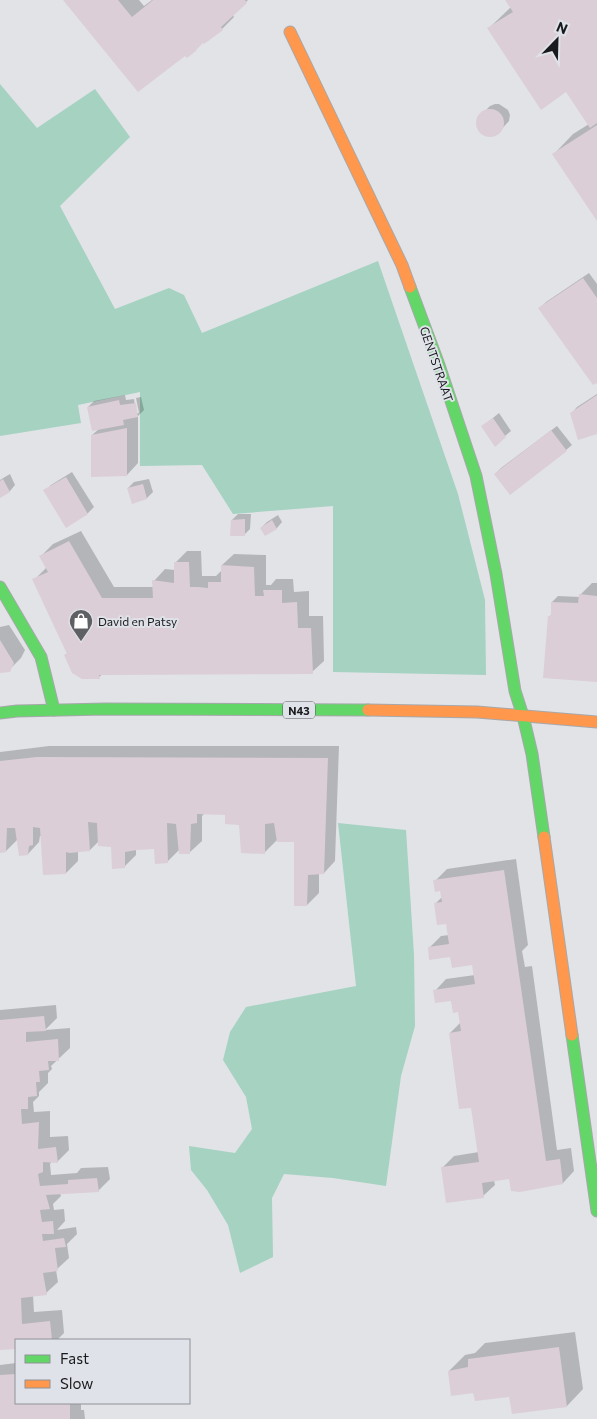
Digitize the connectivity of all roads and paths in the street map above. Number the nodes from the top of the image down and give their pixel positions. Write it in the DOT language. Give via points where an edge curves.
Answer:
graph roads {
  1 [pos="290,32"];
  2 [pos="0,587"];
  3 [pos="54,710"];
  4 [pos="0,713"];
  5 [pos="523,716"];
  6 [pos="597,722"];
  7 [pos="597,1211"];
  1 -- 5 [label="street, GENTSTRAAT" via="402,265 439,365 476,476 515,691"];
  2 -- 3 [label="street" via="41,657"];
  3 -- 4 [label="street, N43"];
  3 -- 5 [label="street, N43" via="477,712"];
  5 -- 6 [label="street, N43"];
  5 -- 7 [label="street, GENTSTRAAT" via="532,754"];
}
